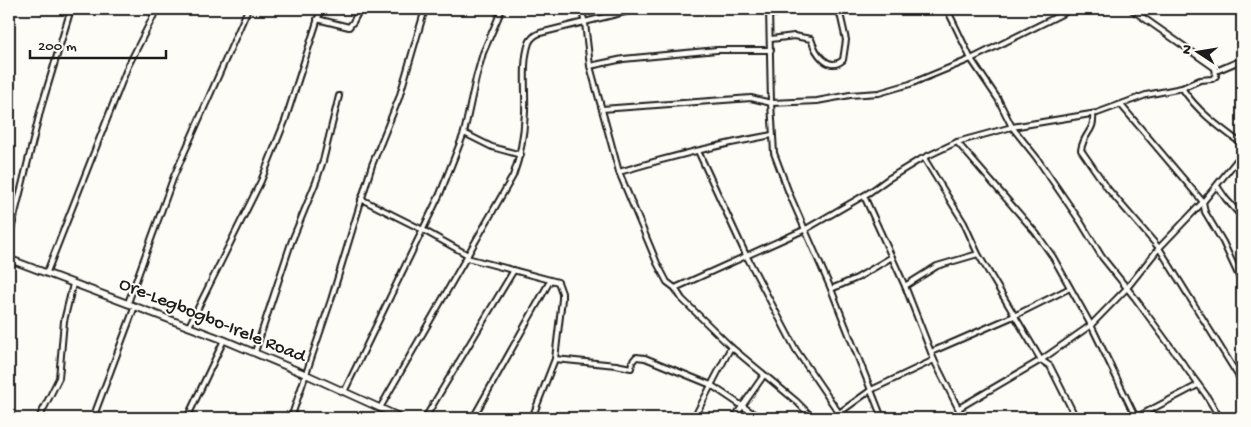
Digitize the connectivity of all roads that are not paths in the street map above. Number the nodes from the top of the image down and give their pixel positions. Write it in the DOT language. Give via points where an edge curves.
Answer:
graph roads {
  1 [pos="12,9"];
  2 [pos="70,9"];
  3 [pos="157,9"];
  4 [pos="248,9"];
  5 [pos="320,9"];
  6 [pos="360,9"];
  7 [pos="425,9"];
  8 [pos="502,9"];
  9 [pos="581,9"];
  10 [pos="636,9"];
  11 [pos="769,9"];
  12 [pos="809,9"];
  13 [pos="839,9"];
  14 [pos="947,9"];
  15 [pos="1072,9"];
  16 [pos="1131,9"];
  17 [pos="770,14"];
  18 [pos="316,19"];
  19 [pos="9,23"];
  20 [pos="585,23"];
  21 [pos="771,39"];
  22 [pos="771,50"];
  23 [pos="971,59"];
  24 [pos="1242,60"];
  25 [pos="590,66"];
  26 [pos="1216,71"];
  27 [pos="1182,88"];
  28 [pos="339,96"];
  29 [pos="771,103"];
  30 [pos="1121,105"];
  31 [pos="602,109"];
  32 [pos="1093,114"];
  33 [pos="1012,127"];
  34 [pos="464,133"];
  35 [pos="772,135"];
  36 [pos="956,142"];
  37 [pos="1242,144"];
  38 [pos="698,151"];
  39 [pos="1242,154"];
  40 [pos="521,155"];
  41 [pos="924,158"];
  42 [pos="619,172"];
  43 [pos="1217,186"];
  44 [pos="864,196"];
  45 [pos="361,199"];
  46 [pos="1204,202"];
  47 [pos="1242,216"];
  48 [pos="423,230"];
  49 [pos="806,230"];
  50 [pos="9,238"];
  51 [pos="1159,248"];
  52 [pos="978,254"];
  53 [pos="746,255"];
  54 [pos="468,257"];
  55 [pos="892,257"];
  56 [pos="9,259"];
  57 [pos="514,270"];
  58 [pos="47,272"];
  59 [pos="550,281"];
  60 [pos="1242,283"];
  61 [pos="73,284"];
  62 [pos="905,286"];
  63 [pos="675,288"];
  64 [pos="1070,288"];
  65 [pos="1128,288"];
  66 [pos="831,289"];
  67 [pos="128,303"];
  68 [pos="135,306"];
  69 [pos="1014,316"];
  70 [pos="1091,325"];
  71 [pos="189,326"];
  72 [pos="224,340"];
  73 [pos="731,347"];
  74 [pos="256,352"];
  75 [pos="931,352"];
  76 [pos="555,359"];
  77 [pos="934,360"];
  78 [pos="1041,360"];
  79 [pos="305,374"];
  80 [pos="764,376"];
  81 [pos="1242,382"];
  82 [pos="711,385"];
  83 [pos="1198,385"];
  84 [pos="871,390"];
  85 [pos="344,392"];
  86 [pos="741,406"];
  87 [pos="380,408"];
  88 [pos="958,408"];
  89 [pos="839,413"];
  90 [pos="1242,416"];
  91 [pos="1135,417"];
  92 [pos="39,418"];
  93 [pos="93,418"];
  94 [pos="187,418"];
  95 [pos="291,418"];
  96 [pos="402,418"];
  97 [pos="425,418"];
  98 [pos="473,418"];
  99 [pos="532,418"];
  100 [pos="694,418"];
  101 [pos="734,418"];
  102 [pos="760,418"];
  103 [pos="813,418"];
  104 [pos="835,418"];
  105 [pos="882,418"];
  106 [pos="963,418"];
  107 [pos="1076,418"];
  108 [pos="1130,418"];
  109 [pos="1220,418"];
  110 [pos="1239,418"];
  1 -- 19 [label="street"];
  2 -- 50 [label="street"];
  3 -- 58 [label="street" via="128,66"];
  4 -- 67 [label="street" via="174,176"];
  5 -- 18 [label="street"];
  6 -- 18 [label="street" via="349,27"];
  7 -- 45 [label="street" via="399,98"];
  8 -- 34 [label="street" via="476,78"];
  9 -- 20 [label="street"];
  10 -- 20 [label="street"];
  11 -- 17 [label="street"];
  12 -- 17 [label="street"];
  13 -- 21 [label="street" via="846,40 842,60 835,64 818,55 811,39 794,36"];
  14 -- 23 [label="street"];
  15 -- 23 [label="street"];
  16 -- 26 [label="street"];
  17 -- 21 [label="street"];
  18 -- 71 [label="street" via="285,121 261,181"];
  20 -- 25 [label="street"];
  20 -- 40 [label="street" via="540,33 530,40"];
  21 -- 22 [label="street"];
  22 -- 25 [label="street" via="717,50 623,59"];
  22 -- 29 [label="street"];
  23 -- 29 [label="street" via="879,93"];
  23 -- 33 [label="street"];
  24 -- 26 [label="street"];
  25 -- 31 [label="street"];
  26 -- 27 [label="street" via="1214,78"];
  27 -- 30 [label="street" via="1146,95"];
  27 -- 37 [label="street" via="1189,100 1216,126"];
  28 -- 74 [label="street" via="323,161 291,243"];
  29 -- 31 [label="street" via="751,98"];
  29 -- 35 [label="street"];
  30 -- 32 [label="street"];
  30 -- 46 [label="street"];
  31 -- 42 [label="street"];
  32 -- 33 [label="street"];
  32 -- 51 [label="street" via="1093,126 1081,150 1108,189"];
  33 -- 36 [label="street"];
  33 -- 65 [label="street" via="1036,157 1102,257"];
  34 -- 40 [label="street" via="492,147"];
  34 -- 48 [label="street"];
  35 -- 38 [label="street"];
  35 -- 49 [label="street" via="774,153"];
  36 -- 41 [label="street"];
  36 -- 64 [label="street" via="1036,233"];
  38 -- 42 [label="street"];
  38 -- 53 [label="street"];
  39 -- 43 [label="street"];
  40 -- 54 [label="street" via="507,189"];
  41 -- 44 [label="street"];
  41 -- 52 [label="street" via="964,223"];
  42 -- 63 [label="street" via="657,263 667,282"];
  43 -- 46 [label="street"];
  43 -- 47 [label="street"];
  44 -- 49 [label="street"];
  44 -- 55 [label="street"];
  45 -- 48 [label="street"];
  45 -- 79 [label="street"];
  46 -- 51 [label="street"];
  46 -- 60 [label="street" via="1205,212"];
  48 -- 54 [label="street"];
  48 -- 85 [label="street"];
  49 -- 53 [label="street"];
  49 -- 66 [label="street"];
  51 -- 65 [label="street"];
  51 -- 81 [label="street"];
  52 -- 62 [label="street" via="937,266"];
  52 -- 69 [label="street"];
  53 -- 63 [label="street"];
  53 -- 89 [label="street" via="796,350"];
  54 -- 57 [label="street"];
  54 -- 87 [label="street"];
  55 -- 62 [label="street"];
  55 -- 66 [label="street"];
  56 -- 58 [label="main road, Ore-Legbogbo-Irele Road"];
  57 -- 59 [label="street"];
  57 -- 97 [label="street"];
  58 -- 61 [label="main road, Ore-Legbogbo-Irele Road"];
  59 -- 76 [label="street" via="558,282 562,293"];
  59 -- 98 [label="street"];
  61 -- 67 [label="main road, Ore-Legbogbo-Irele Road"];
  61 -- 92 [label="street" via="64,321 59,378"];
  62 -- 75 [label="street"];
  63 -- 73 [label="street"];
  64 -- 69 [label="street"];
  64 -- 70 [label="street"];
  65 -- 70 [label="street"];
  65 -- 83 [label="street"];
  66 -- 84 [label="street"];
  67 -- 68 [label="main road, Ore-Legbogbo-Irele Road"];
  68 -- 71 [label="main road, Ore-Legbogbo-Irele Road"];
  68 -- 93 [label="street"];
  69 -- 75 [label="street"];
  69 -- 78 [label="street"];
  70 -- 78 [label="street"];
  70 -- 91 [label="street"];
  71 -- 72 [label="main road, Ore-Legbogbo-Irele Road"];
  72 -- 74 [label="main road, Ore-Legbogbo-Irele Road"];
  72 -- 94 [label="street"];
  73 -- 80 [label="street"];
  73 -- 82 [label="street"];
  74 -- 79 [label="main road, Ore-Legbogbo-Irele Road"];
  75 -- 77 [label="street"];
  76 -- 82 [label="street" via="630,368 639,357"];
  76 -- 99 [label="street"];
  77 -- 84 [label="street"];
  77 -- 88 [label="street"];
  78 -- 88 [label="street"];
  78 -- 107 [label="street" via="1050,366"];
  79 -- 85 [label="main road, Ore-Legbogbo-Irele Road"];
  79 -- 95 [label="street"];
  80 -- 86 [label="street"];
  80 -- 103 [label="street"];
  82 -- 86 [label="street"];
  82 -- 100 [label="street"];
  83 -- 91 [label="street"];
  83 -- 109 [label="street"];
  84 -- 89 [label="street"];
  84 -- 105 [label="street"];
  85 -- 87 [label="main road, Ore-Legbogbo-Irele Road"];
  86 -- 101 [label="street"];
  86 -- 102 [label="street"];
  87 -- 96 [label="main road, Ore-Legbogbo-Irele Road"];
  88 -- 106 [label="street"];
  89 -- 104 [label="street"];
  90 -- 110 [label="street"];
  91 -- 108 [label="street"];
}
